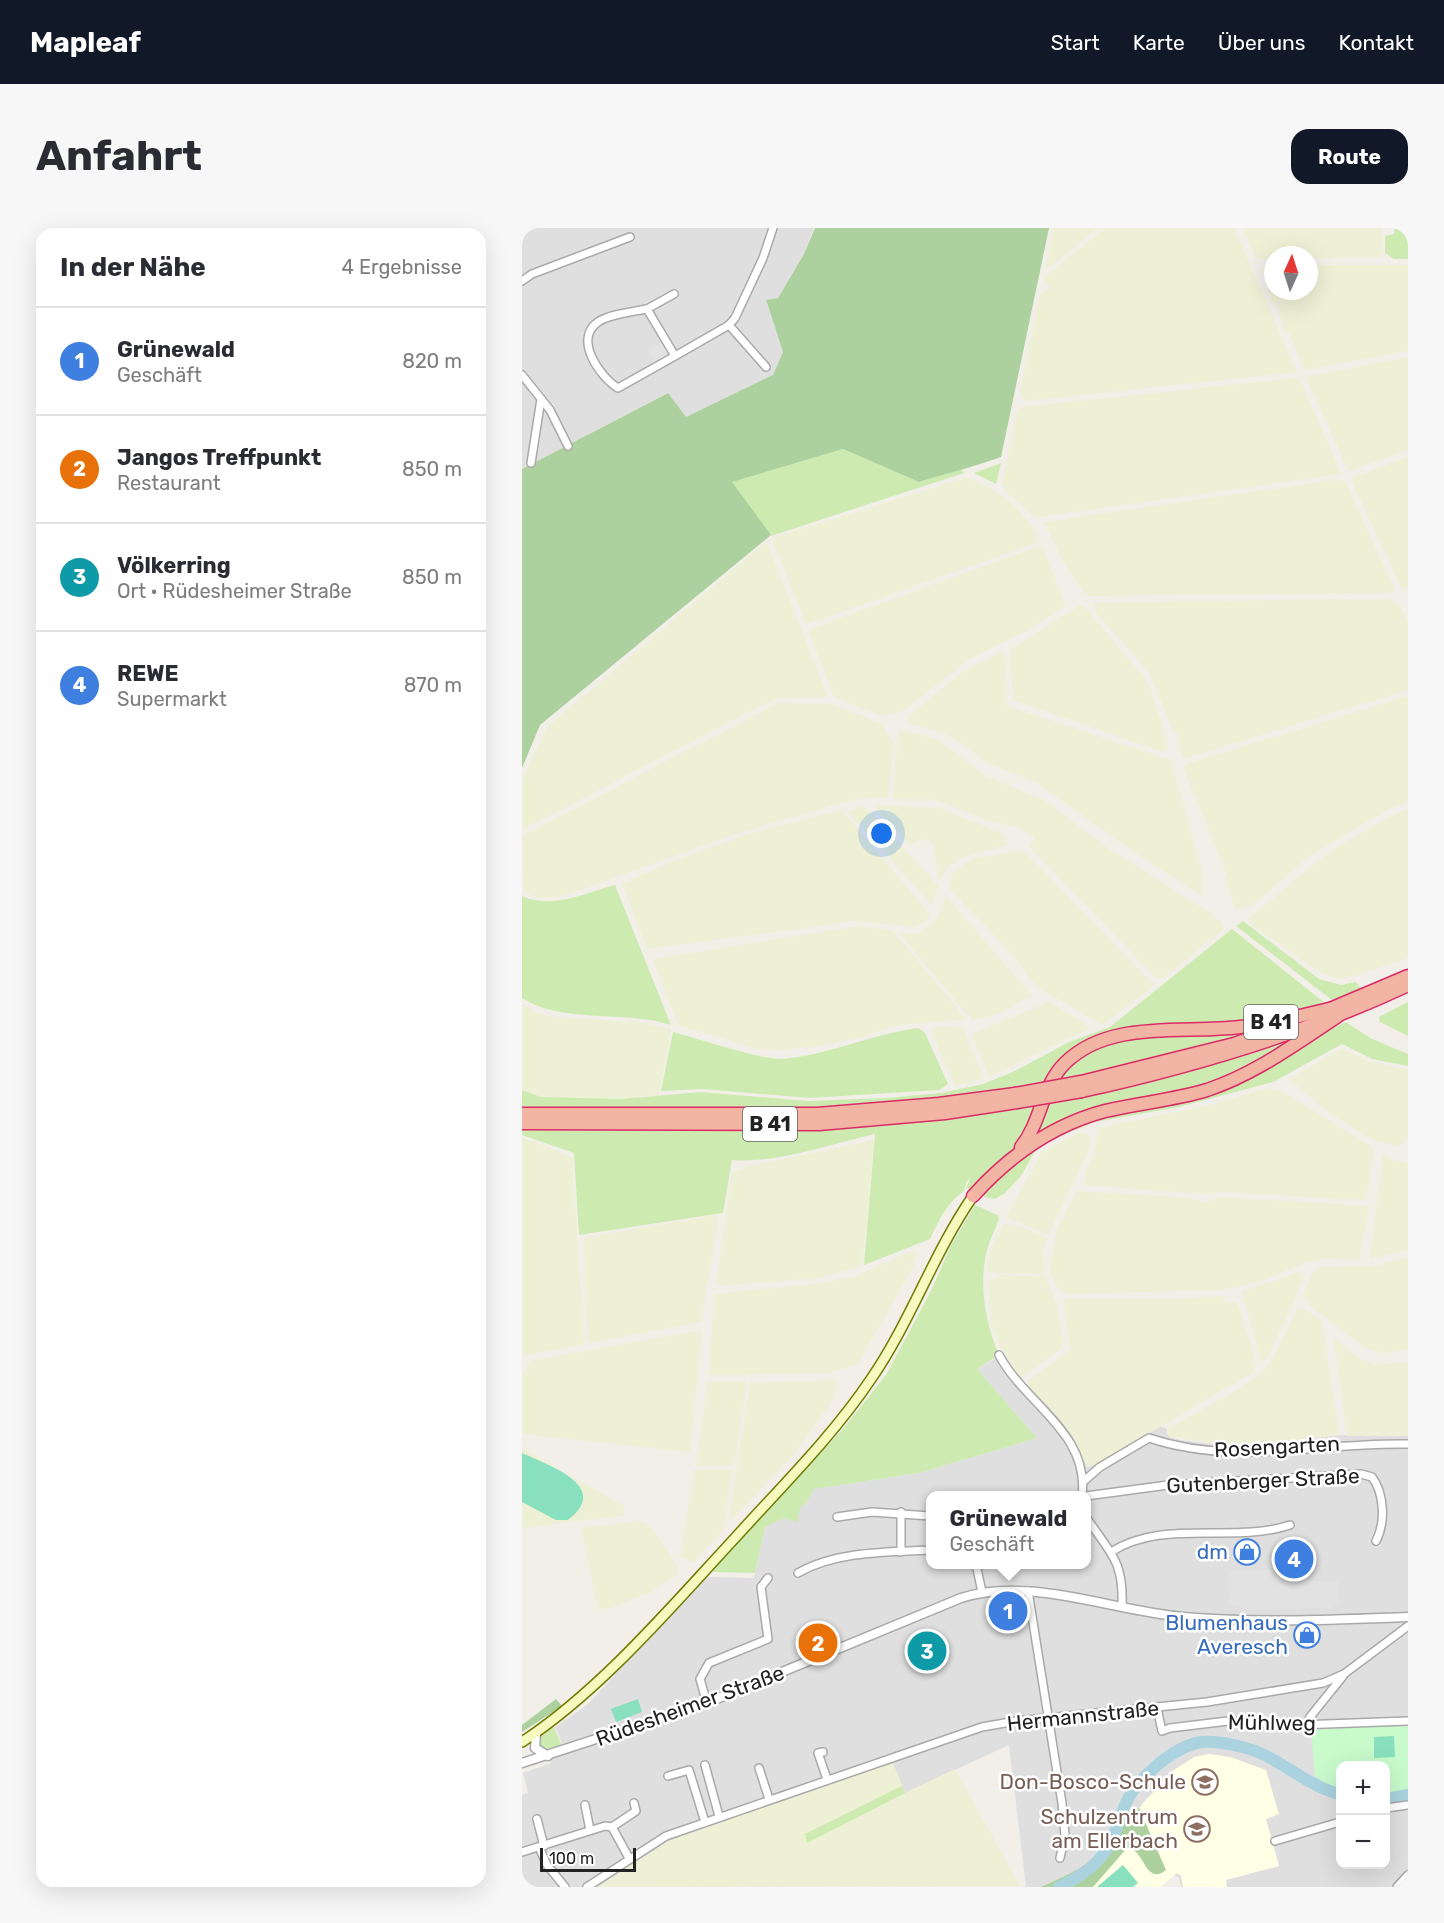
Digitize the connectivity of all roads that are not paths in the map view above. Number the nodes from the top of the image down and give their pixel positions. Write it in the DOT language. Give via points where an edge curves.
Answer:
graph roads {
  1 [pos="772,228"];
  2 [pos="630,237"];
  3 [pos="522,281"];
  4 [pos="674,294"];
  5 [pos="647,309"];
  6 [pos="729,325"];
  7 [pos="675,356"];
  8 [pos="766,367"];
  9 [pos="522,375"];
  10 [pos="541,399"];
  11 [pos="568,446"];
  12 [pos="531,463"];
  13 [pos="1408,976"];
  14 [pos="1408,986"];
  15 [pos="1334,1013"];
  16 [pos="1016,1098"];
  17 [pos="522,1114"];
  18 [pos="522,1123"];
  19 [pos="1015,1155"];
  20 [pos="973,1196"];
  21 [pos="999,1355"];
  22 [pos="1408,1444"];
  23 [pos="1084,1480"];
  24 [pos="1084,1491"];
  25 [pos="1091,1495"];
  26 [pos="901,1512"];
  27 [pos="926,1515"];
  28 [pos="837,1517"];
  29 [pos="1091,1524"];
  30 [pos="1290,1525"];
  31 [pos="1376,1541"];
  32 [pos="926,1550"];
  33 [pos="901,1552"];
  34 [pos="1111,1552"];
  35 [pos="977,1569"];
  36 [pos="798,1573"];
  37 [pos="768,1578"];
  38 [pos="1028,1591"];
  39 [pos="982,1592"];
  40 [pos="1122,1607"];
  41 [pos="1408,1617"];
  42 [pos="1408,1626"];
  43 [pos="1344,1674"];
  44 [pos="707,1702"];
  45 [pos="1157,1708"];
  46 [pos="1047,1719"];
  47 [pos="1408,1721"];
  48 [pos="1307,1725"];
  49 [pos="536,1733"];
  50 [pos="522,1743"];
  51 [pos="822,1752"];
  52 [pos="548,1756"];
  53 [pos="522,1765"];
  54 [pos="705,1765"];
  55 [pos="759,1767"];
  56 [pos="668,1776"];
  57 [pos="827,1779"];
  58 [pos="770,1799"];
  59 [pos="634,1803"];
  60 [pos="585,1805"];
  61 [pos="1408,1805"];
  62 [pos="1390,1807"];
  63 [pos="719,1816"];
  64 [pos="537,1820"];
  65 [pos="705,1822"];
  66 [pos="1336,1823"];
  67 [pos="612,1827"];
  68 [pos="590,1830"];
  69 [pos="1275,1841"];
  70 [pos="542,1847"];
  71 [pos="522,1852"];
  72 [pos="629,1858"];
  73 [pos="1060,1858"];
  74 [pos="1408,1875"];
  75 [pos="565,1887"];
  76 [pos="587,1887"];
  77 [pos="1397,1887"];
  1 -- 6 [label="street" via="763,258"];
  2 -- 3 [label="street"];
  4 -- 5 [label="street"];
  5 -- 7 [label="street"];
  5 -- 7 [label="street" via="600,320 592,326 589,345 598,369 618,388"];
  6 -- 7 [label="street"];
  6 -- 8 [label="street"];
  9 -- 10 [label="street"];
  10 -- 11 [label="street"];
  10 -- 12 [label="street"];
  13 -- 15 [label="highway, B 41"];
  14 -- 15 [label="highway, B 41"];
  15 -- 16 [label="highway, B 41, bridge" via="1082,1087"];
  15 -- 19 [label="highway, B 41" via="1265,1063 1223,1084 1104,1112 1051,1132"];
  15 -- 19 [label="highway, B 41" via="1240,1027 1132,1033 1094,1043 1078,1051 1054,1076 1031,1135"];
  16 -- 17 [label="highway, B 41" via="817,1114"];
  16 -- 18 [label="highway, B 41" via="945,1113 819,1124"];
  19 -- 20 [label="highway, B 41"];
  20 -- 49 [label="main road" via="953,1225 893,1344 839,1423 587,1692"];
  21 -- 23 [label="street" via="1019,1384 1070,1440"];
  22 -- 23 [label="street, Rosengarten" via="1345,1444 1236,1454 1199,1451 1149,1438"];
  23 -- 24 [label="street"];
  25 -- 31 [label="street, Gutenberger Straße" via="1168,1485 1361,1474 1372,1477 1380,1490 1381,1532"];
  26 -- 27 [label="street"];
  26 -- 28 [label="street"];
  26 -- 33 [label="street"];
  29 -- 34 [label="street"];
  30 -- 34 [label="street" via="1247,1533 1189,1532 1125,1543"];
  32 -- 33 [label="street"];
  33 -- 36 [label="street" via="845,1558"];
  34 -- 40 [label="street" via="1121,1572"];
  35 -- 39 [label="street"];
  37 -- 44 [label="street" via="761,1587 768,1639 709,1663 700,1679"];
  38 -- 39 [label="street, Rüdesheimer Straße"];
  38 -- 40 [label="street, Rüdesheimer Straße"];
  38 -- 46 [label="street"];
  39 -- 44 [label="street, Rüdesheimer Straße"];
  40 -- 41 [label="street, Rüdesheimer Straße" via="1182,1617"];
  42 -- 43 [label="street, Hermannstraße"];
  43 -- 45 [label="street, Hermannstraße" via="1323,1683"];
  43 -- 48 [label="street, Hermannstraße"];
  44 -- 52 [label="street, Rüdesheimer Straße"];
  45 -- 46 [label="street, Hermannstraße"];
  45 -- 48 [label="street, Mühlweg" via="1162,1731 1228,1721"];
  46 -- 57 [label="street, Hermannstraße" via="982,1727"];
  46 -- 73 [label="street" via="1065,1830"];
  47 -- 48 [label="street, Mühlweg"];
  49 -- 50 [label="main road"];
  49 -- 52 [label="street" via="535,1748"];
  51 -- 57 [label="street" via="818,1753"];
  52 -- 53 [label="street, Rüdesheimer Straße"];
  54 -- 63 [label="street"];
  55 -- 58 [label="street"];
  56 -- 65 [label="street" via="688,1770"];
  57 -- 58 [label="street, Hermannstraße"];
  58 -- 63 [label="street, Hermannstraße"];
  59 -- 67 [label="street" via="636,1811"];
  60 -- 68 [label="street"];
  61 -- 62 [label="street"];
  63 -- 65 [label="street, Hermannstraße"];
  64 -- 70 [label="street"];
  65 -- 72 [label="street, Hermannstraße" via="666,1836"];
  66 -- 69 [label="street"];
  67 -- 68 [label="street"];
  67 -- 72 [label="street"];
  68 -- 70 [label="street"];
  70 -- 71 [label="street"];
  70 -- 75 [label="street" via="547,1865"];
  72 -- 76 [label="street, Hermannstraße"];
  74 -- 77 [label="street"];
}
